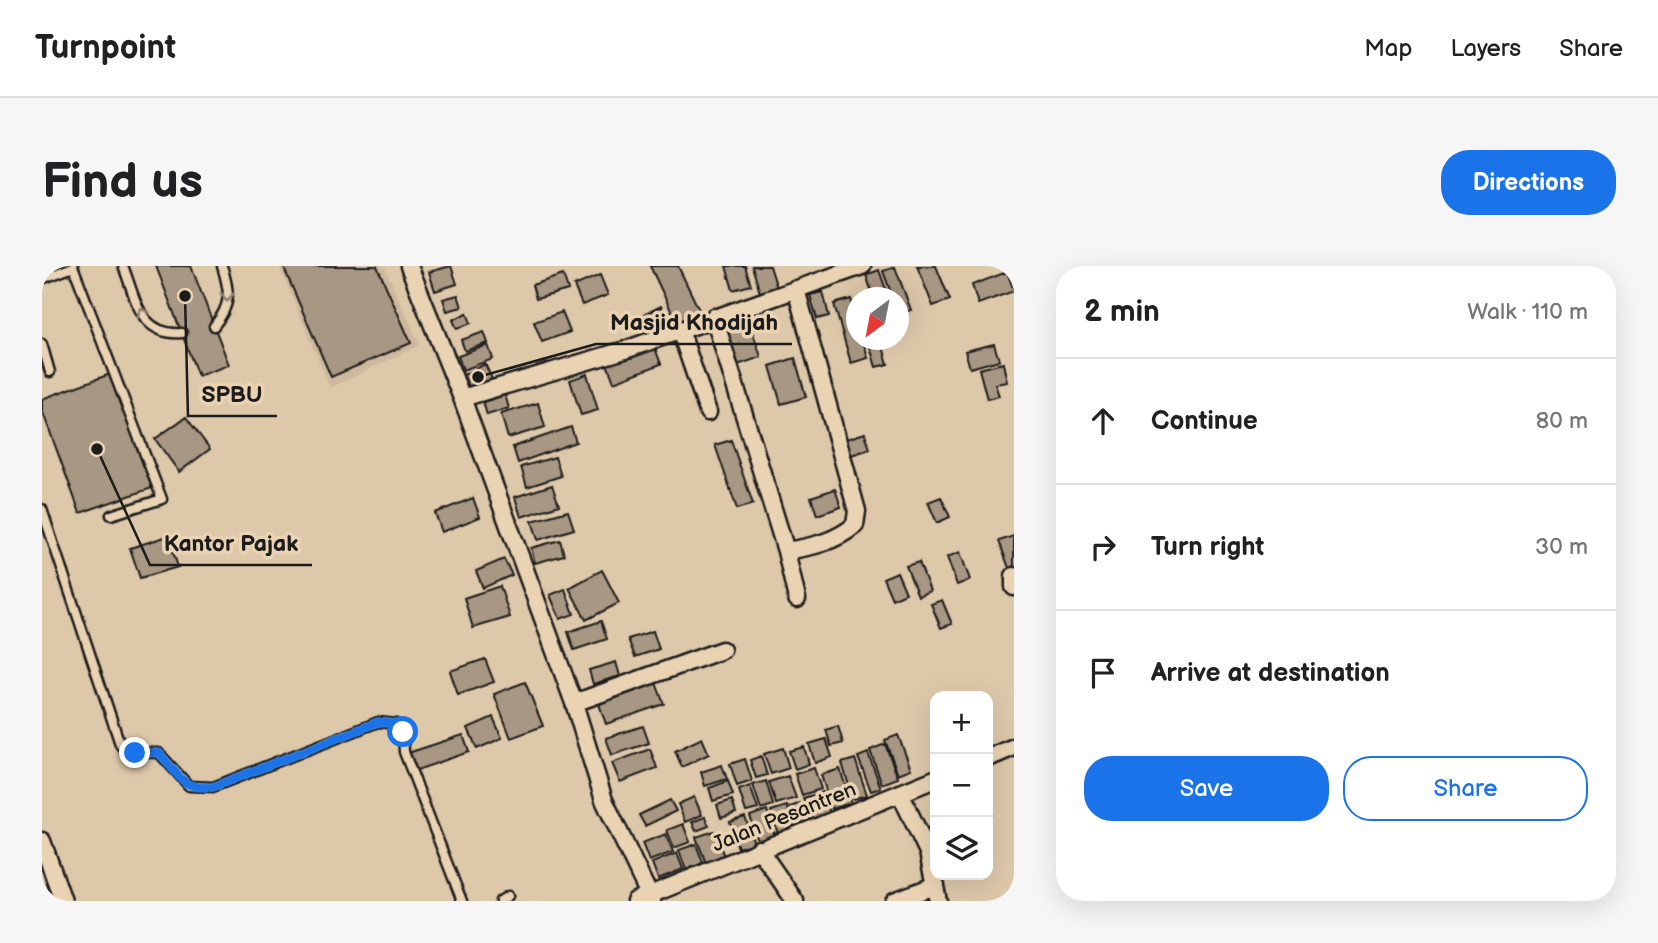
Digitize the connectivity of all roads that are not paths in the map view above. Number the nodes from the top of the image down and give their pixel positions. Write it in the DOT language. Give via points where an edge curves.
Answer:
graph roads {
  1 [pos="73,266"];
  2 [pos="123,266"];
  3 [pos="222,266"];
  4 [pos="409,266"];
  5 [pos="862,266"];
  6 [pos="42,279"];
  7 [pos="796,289"];
  8 [pos="714,317"];
  9 [pos="214,326"];
  10 [pos="680,330"];
  11 [pos="182,333"];
  12 [pos="42,344"];
  13 [pos="50,372"];
  14 [pos="462,398"];
  15 [pos="708,412"];
  16 [pos="42,509"];
  17 [pos="111,515"];
  18 [pos="786,551"];
  19 [pos="1014,576"];
  20 [pos="1014,587"];
  21 [pos="797,599"];
  22 [pos="722,650"];
  23 [pos="574,703"];
  24 [pos="1014,747"];
  25 [pos="993,756"];
  26 [pos="930,781"];
  27 [pos="900,793"];
  28 [pos="42,841"];
  29 [pos="759,849"];
  30 [pos="937,893"];
  31 [pos="645,899"];
  32 [pos="63,901"];
  33 [pos="462,901"];
  34 [pos="795,901"];
  35 [pos="894,901"];
  1 -- 6 [label="lane"];
  1 -- 17 [label="lane" via="162,499"];
  11 -- 2 [label="lane, one-way" via="166,334 145,322"];
  3 -- 9 [label="lane, one-way" via="229,302"];
  4 -- 14 [label="street"];
  5 -- 7 [label="street"];
  7 -- 8 [label="street"];
  7 -- 18 [label="street" via="857,511 855,525 843,535"];
  8 -- 10 [label="street"];
  8 -- 18 [label="street"];
  10 -- 14 [label="street"];
  10 -- 15 [label="street"];
  12 -- 13 [label="lane"];
  14 -- 23 [label="street"];
  16 -- 33 [label="lane" via="126,752 159,753 189,786 213,787 378,722 396,724 403,732 404,752"];
  18 -- 21 [label="street"];
  19 -- 20 [label="street"];
  22 -- 23 [label="street"];
  23 -- 31 [label="street" via="604,800"];
  24 -- 25 [label="street"];
  26 -- 27 [label="street, Jalan Pesantren"];
  27 -- 29 [label="street, Jalan Pesantren"];
  27 -- 30 [label="street" via="928,852"];
  28 -- 32 [label="street"];
  29 -- 31 [label="street, Jalan Pesantren"];
  29 -- 34 [label="street"];
  30 -- 35 [label="street"];
}
